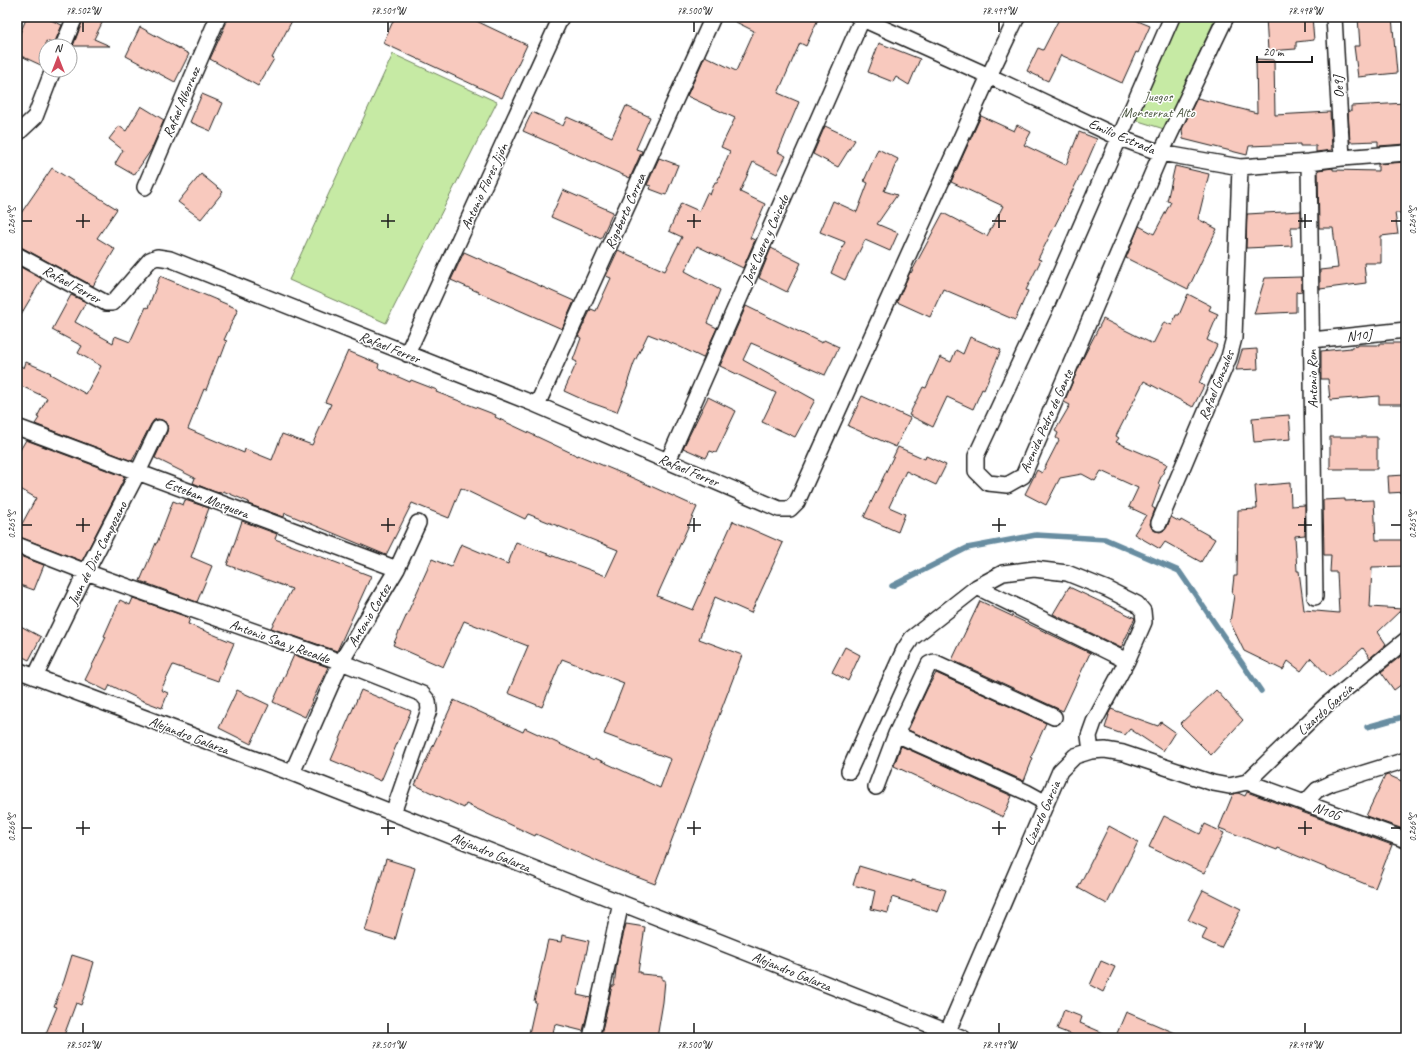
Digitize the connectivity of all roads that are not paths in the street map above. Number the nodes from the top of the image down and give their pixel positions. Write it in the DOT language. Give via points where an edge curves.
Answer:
graph roads {
  1 [pos="75,17"];
  2 [pos="218,17"];
  3 [pos="561,17"];
  4 [pos="713,17"];
  5 [pos="1018,17"];
  6 [pos="1172,17"];
  7 [pos="1226,17"];
  8 [pos="1334,17"];
  9 [pos="861,18"];
  10 [pos="66,38"];
  11 [pos="989,76"];
  12 [pos="50,78"];
  13 [pos="17,134"];
  14 [pos="1120,138"];
  15 [pos="1161,153"];
  16 [pos="1406,153"];
  17 [pos="1342,158"];
  18 [pos="1308,162"];
  19 [pos="1240,167"];
  20 [pos="145,187"];
  21 [pos="17,255"];
  22 [pos="1406,330"];
  23 [pos="1312,340"];
  24 [pos="407,354"];
  25 [pos="537,405"];
  26 [pos="17,427"];
  27 [pos="159,428"];
  28 [pos="668,461"];
  29 [pos="138,472"];
  30 [pos="418,523"];
  31 [pos="1159,523"];
  32 [pos="17,545"];
  33 [pos="397,569"];
  34 [pos="86,572"];
  35 [pos="978,587"];
  36 [pos="1315,597"];
  37 [pos="1406,640"];
  38 [pos="1127,661"];
  39 [pos="341,662"];
  40 [pos="17,670"];
  41 [pos="35,677"];
  42 [pos="1054,717"];
  43 [pos="896,734"];
  44 [pos="1091,751"];
  45 [pos="1406,760"];
  46 [pos="849,771"];
  47 [pos="292,773"];
  48 [pos="1247,782"];
  49 [pos="876,787"];
  50 [pos="1046,803"];
  51 [pos="1305,803"];
  52 [pos="393,813"];
  53 [pos="1406,840"];
  54 [pos="621,904"];
  55 [pos="945,1035"];
  56 [pos="592,1038"];
  57 [pos="963,1038"];
  1 -- 10 [label="street"];
  2 -- 20 [label="street, Rafael Albornoz"];
  3 -- 24 [label="street, Antonio Flores Jijón"];
  4 -- 25 [label="street, Rigoberto Correa"];
  5 -- 11 [label="street"];
  6 -- 14 [label="street, Avenida Pedro de Gante"];
  7 -- 15 [label="street, Avenida Pedro de Gante"];
  8 -- 17 [label="street, Oe9J"];
  9 -- 11 [label="street, Emilio Estrada"];
  9 -- 28 [label="street, José Cuero y Caicedo"];
  11 -- 14 [label="street, Emilio Estrada"];
  11 -- 28 [label="street, Rafael Ferrer" via="797,502 790,508 779,509"];
  12 -- 13 [label="street" via="35,117"];
  14 -- 15 [label="street, Emilio Estrada"];
  14 -- 15 [label="street, Avenida Pedro de Gante" via="976,456 976,471 988,483 1007,485 1023,476"];
  15 -- 19 [label="street, Emilio Estrada"];
  16 -- 17 [label="street, Emilio Estrada"];
  17 -- 18 [label="street, Emilio Estrada"];
  18 -- 19 [label="street, Emilio Estrada"];
  18 -- 23 [label="street, Antonio Ron"];
  19 -- 31 [label="street, Rafael Gonzales" via="1234,338 1229,357"];
  21 -- 24 [label="street, Rafael Ferrer" via="106,302 116,300 150,260 163,257"];
  22 -- 23 [label="street, N10J"];
  23 -- 36 [label="street, Antonio Ron"];
  24 -- 25 [label="street, Rafael Ferrer"];
  25 -- 28 [label="street, Rafael Ferrer"];
  26 -- 29 [label="street, Esteban Mosquera"];
  27 -- 29 [label="street, Juan de Dios Campozano"];
  29 -- 33 [label="street, Esteban Mosquera"];
  29 -- 34 [label="street, Juan de Dios Campozano"];
  30 -- 33 [label="street, Antonio Cortez"];
  32 -- 34 [label="street, Antonio Saa y Recalde"];
  33 -- 39 [label="street, Antonio Cortez"];
  34 -- 39 [label="street, Antonio Saa y Recalde"];
  34 -- 41 [label="street, Juan de Dios Campozano"];
  35 -- 38 [label="street"];
  35 -- 38 [label="street" via="1003,573 1034,569 1067,573 1107,589 1137,604 1143,611 1144,622"];
  35 -- 46 [label="street" via="912,638 904,650"];
  37 -- 48 [label="street, Lizardo García" via="1326,705"];
  38 -- 44 [label="street" via="1094,722 1089,736"];
  39 -- 47 [label="street, Antonio Cortez"];
  39 -- 52 [label="street, Antonio Saa y Recalde" via="422,694 428,701 429,710"];
  40 -- 41 [label="street, Alejandro Galarza"];
  41 -- 47 [label="street, Alejandro Galarza"];
  42 -- 43 [label="street" via="931,662"];
  43 -- 49 [label="street"];
  43 -- 50 [label="street"];
  44 -- 48 [label="street, Lizardo Garcia" via="1123,753 1213,783 1229,786"];
  44 -- 50 [label="street, Lizardo Garcia" via="1075,756 1060,771"];
  45 -- 51 [label="street" via="1332,783 1317,790"];
  47 -- 52 [label="street, Alejandro Galarza"];
  48 -- 51 [label="street, N10G"];
  50 -- 55 [label="street, Lizardo Garcia"];
  51 -- 53 [label="street, N10G"];
  52 -- 54 [label="street, Alejandro Galarza"];
  54 -- 55 [label="street, Alejandro Galarza"];
  54 -- 56 [label="street"];
  55 -- 57 [label="street, Alejandro Galarza"];
}
